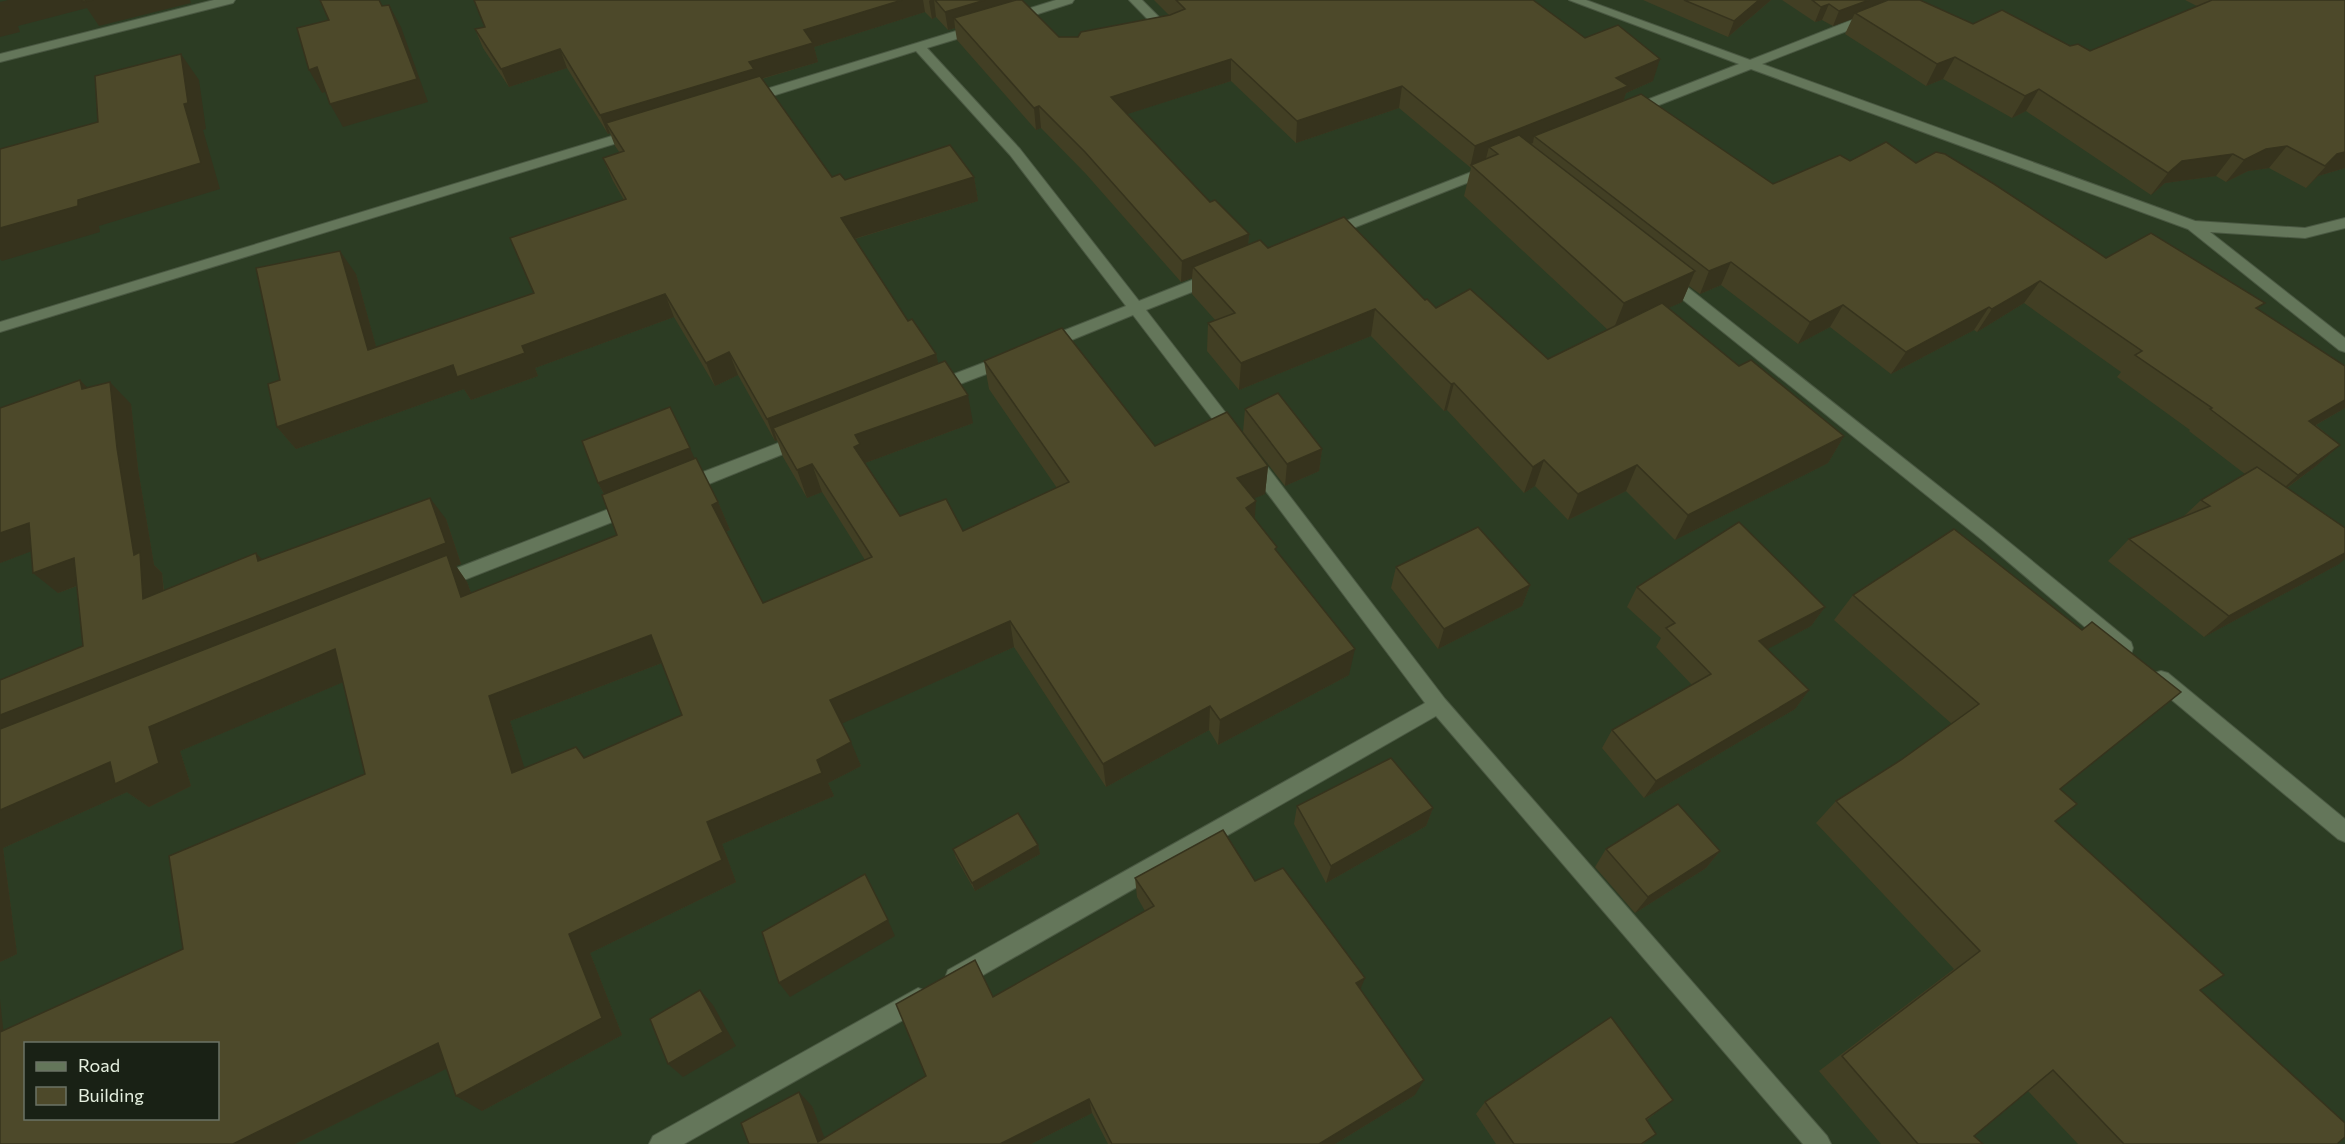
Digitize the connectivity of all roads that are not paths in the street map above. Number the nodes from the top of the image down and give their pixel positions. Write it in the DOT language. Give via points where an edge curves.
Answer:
graph roads {
  1 [pos="228,0"];
  2 [pos="1068,0"];
  3 [pos="1135,0"];
  4 [pos="1575,0"];
  5 [pos="209,2"];
  6 [pos="1032,12"];
  7 [pos="1884,12"];
  8 [pos="1043,24"];
  9 [pos="1166,31"];
  10 [pos="919,46"];
  11 [pos="0,58"];
  12 [pos="1750,63"];
  13 [pos="737,102"];
  14 [pos="1614,118"];
  15 [pos="647,130"];
  16 [pos="1504,163"];
  17 [pos="2345,224"];
  18 [pos="2193,226"];
  19 [pos="1315,238"];
  20 [pos="1654,269"];
  21 [pos="1226,273"];
  22 [pos="1137,308"];
  23 [pos="0,327"];
  24 [pos="2345,346"];
  25 [pos="914,396"];
  26 [pos="814,435"];
  27 [pos="669,492"];
  28 [pos="647,501"];
  29 [pos="424,589"];
  30 [pos="2134,656"];
  31 [pos="2152,672"];
  32 [pos="1438,705"];
  33 [pos="2345,832"];
  34 [pos="662,1144"];
  35 [pos="1819,1144"];
  1 -- 5 [label="street"];
  2 -- 6 [label="street"];
  3 -- 9 [label="street"];
  4 -- 12 [label="street"];
  5 -- 11 [label="street"];
  6 -- 8 [label="street"];
  6 -- 10 [label="street"];
  7 -- 12 [label="street"];
  10 -- 13 [label="street"];
  10 -- 22 [label="street" via="1015,152"];
  12 -- 14 [label="street"];
  12 -- 18 [label="street"];
  15 -- 23 [label="street"];
  16 -- 19 [label="street"];
  17 -- 18 [label="street" via="2305,233"];
  18 -- 24 [label="street"];
  20 -- 30 [label="street"];
  21 -- 22 [label="street"];
  22 -- 25 [label="street"];
  22 -- 32 [label="street"];
  26 -- 27 [label="street"];
  28 -- 29 [label="street"];
  31 -- 33 [label="street"];
  32 -- 34 [label="street"];
  32 -- 35 [label="street"];
}
